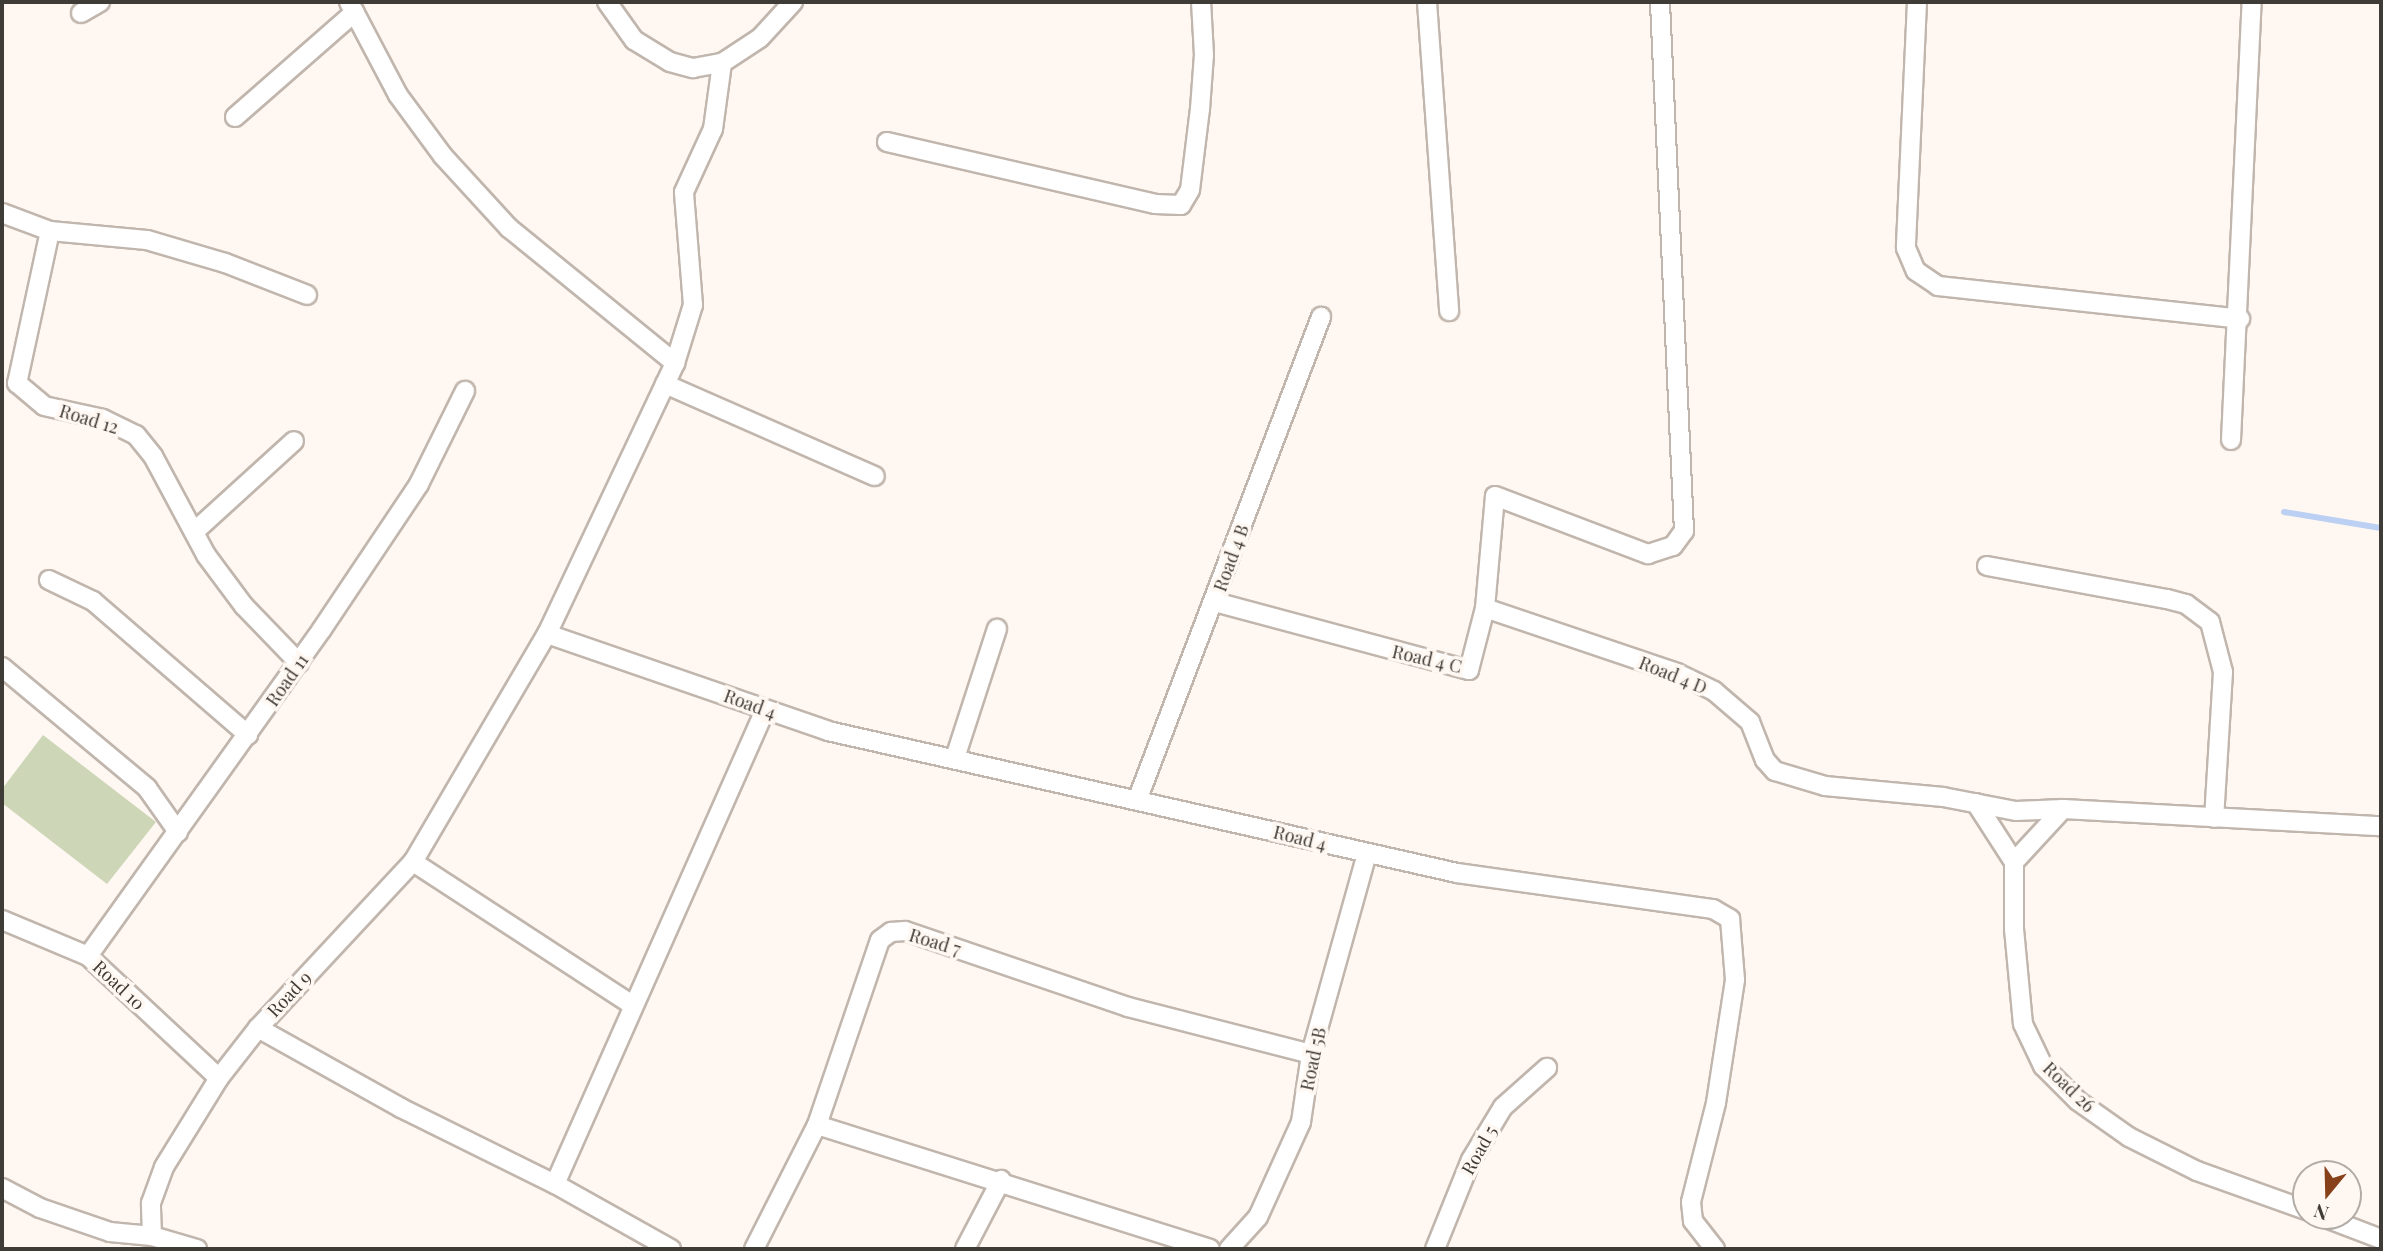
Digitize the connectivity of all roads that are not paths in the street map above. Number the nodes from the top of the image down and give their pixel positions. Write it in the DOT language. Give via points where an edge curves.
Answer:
graph roads {
  1 [pos="100,2"];
  2 [pos="607,2"];
  3 [pos="793,2"];
  4 [pos="1201,2"];
  5 [pos="1427,2"];
  6 [pos="1660,2"];
  7 [pos="1917,2"];
  8 [pos="2252,2"];
  9 [pos="352,7"];
  10 [pos="81,13"];
  11 [pos="722,63"];
  12 [pos="235,117"];
  13 [pos="887,142"];
  14 [pos="2,213"];
  15 [pos="50,231"];
  16 [pos="307,295"];
  17 [pos="1448,312"];
  18 [pos="1321,317"];
  19 [pos="2240,319"];
  20 [pos="675,363"];
  21 [pos="665,384"];
  22 [pos="465,391"];
  23 [pos="2231,440"];
  24 [pos="294,441"];
  25 [pos="875,476"];
  26 [pos="194,532"];
  27 [pos="1987,566"];
  28 [pos="49,580"];
  29 [pos="1215,602"];
  30 [pos="1485,608"];
  31 [pos="997,629"];
  32 [pos="547,634"];
  33 [pos="299,663"];
  34 [pos="2,667"];
  35 [pos="765,710"];
  36 [pos="248,735"];
  37 [pos="955,758"];
  38 [pos="1138,798"];
  39 [pos="1976,803"];
  40 [pos="2063,809"];
  41 [pos="2214,818"];
  42 [pos="2381,826"];
  43 [pos="178,832"];
  44 [pos="1367,855"];
  45 [pos="413,862"];
  46 [pos="2014,862"];
  47 [pos="2,920"];
  48 [pos="88,956"];
  49 [pos="632,1005"];
  50 [pos="258,1028"];
  51 [pos="1311,1054"];
  52 [pos="1547,1068"];
  53 [pos="219,1078"];
  54 [pos="817,1125"];
  55 [pos="1001,1180"];
  56 [pos="555,1184"];
  57 [pos="2,1188"];
  58 [pos="2292,1205"];
  59 [pos="2358,1230"];
  60 [pos="152,1236"];
  61 [pos="2381,1239"];
  62 [pos="197,1249"];
  63 [pos="671,1249"];
  64 [pos="754,1249"];
  65 [pos="965,1249"];
  66 [pos="1210,1249"];
  67 [pos="1228,1249"];
  68 [pos="1435,1249"];
  69 [pos="1716,1249"];
  1 -- 10 [label="street"];
  2 -- 11 [label="street" via="634,40 670,62 694,68"];
  3 -- 11 [label="street" via="760,38"];
  4 -- 13 [label="street" via="1200,109 1190,190 1181,205 1155,204"];
  5 -- 17 [label="street"];
  6 -- 30 [label="street, Road 4 C" via="1684,531 1673,546 1648,554 1495,496"];
  7 -- 19 [label="street" via="1906,248 1916,271 1938,286"];
  8 -- 19 [label="street"];
  9 -- 12 [label="street"];
  9 -- 20 [label="street" via="398,95 430,141 509,228"];
  11 -- 20 [label="street, Road 9" via="713,129 684,192 693,305"];
  14 -- 15 [label="street"];
  15 -- 16 [label="street" via="147,240 225,263"];
  15 -- 26 [label="street, Road 12" via="18,383 44,406 103,419 136,435 153,456"];
  18 -- 29 [label="street, Road 4 B"];
  19 -- 23 [label="street"];
  20 -- 21 [label="street, Road 9"];
  21 -- 25 [label="street"];
  21 -- 32 [label="street, Road 9"];
  22 -- 33 [label="street, Road 11" via="419,484"];
  24 -- 26 [label="street"];
  26 -- 33 [label="street, Road 12" via="244,606"];
  27 -- 41 [label="street" via="2167,599 2186,604 2210,622 2223,672"];
  28 -- 36 [label="street" via="93,601"];
  29 -- 30 [label="street, Road 4 C" via="1459,670 1469,670 1475,657"];
  29 -- 38 [label="street, Road 4 B"];
  30 -- 39 [label="street, Road 4 D" via="1677,673 1714,691 1750,722 1765,761 1775,771 1825,786"];
  31 -- 37 [label="street"];
  32 -- 35 [label="street, Road 4"];
  32 -- 45 [label="street, Road 9"];
  33 -- 36 [label="street, Road 11"];
  34 -- 43 [label="street" via="147,788"];
  35 -- 37 [label="street, Road 4" via="828,731"];
  35 -- 49 [label="street"];
  36 -- 43 [label="street, Road 11"];
  37 -- 38 [label="street, Road 4"];
  38 -- 44 [label="street, Road 4"];
  39 -- 40 [label="street, Road 4 D" via="2016,811"];
  39 -- 46 [label="street"];
  40 -- 41 [label="street, Road 4 D"];
  40 -- 46 [label="street"];
  41 -- 42 [label="street, Road 4 D"];
  43 -- 48 [label="street, Road 11"];
  44 -- 51 [label="street, Road 5B"];
  44 -- 69 [label="street, Road 4" via="1547,889 1713,909 1730,919 1735,980 1730,1030 1691,1202 1693,1221"];
  45 -- 49 [label="street"];
  45 -- 50 [label="street, Road 9"];
  46 -- 58 [label="street, Road 26" via="2014,929 2023,1024 2043,1066 2078,1101 2129,1137 2197,1171"];
  47 -- 48 [label="street, Road 10"];
  48 -- 53 [label="street, Road 10"];
  49 -- 56 [label="street"];
  50 -- 53 [label="street, Road 9"];
  50 -- 56 [label="street" via="401,1108"];
  51 -- 54 [label="street, Road 7" via="1128,1007 905,931 891,932 880,940"];
  51 -- 67 [label="street, Road 5B" via="1301,1122 1258,1217"];
  52 -- 68 [label="street, Road 5" via="1503,1107 1471,1160"];
  53 -- 60 [label="street, Road 9" via="164,1167 152,1203"];
  54 -- 55 [label="street"];
  54 -- 64 [label="street, Road 7"];
  55 -- 65 [label="street"];
  55 -- 66 [label="street"];
  56 -- 63 [label="street"];
  57 -- 60 [label="street" via="40,1208 110,1231"];
  59 -- 61 [label="street"];
  60 -- 62 [label="street"];
}
